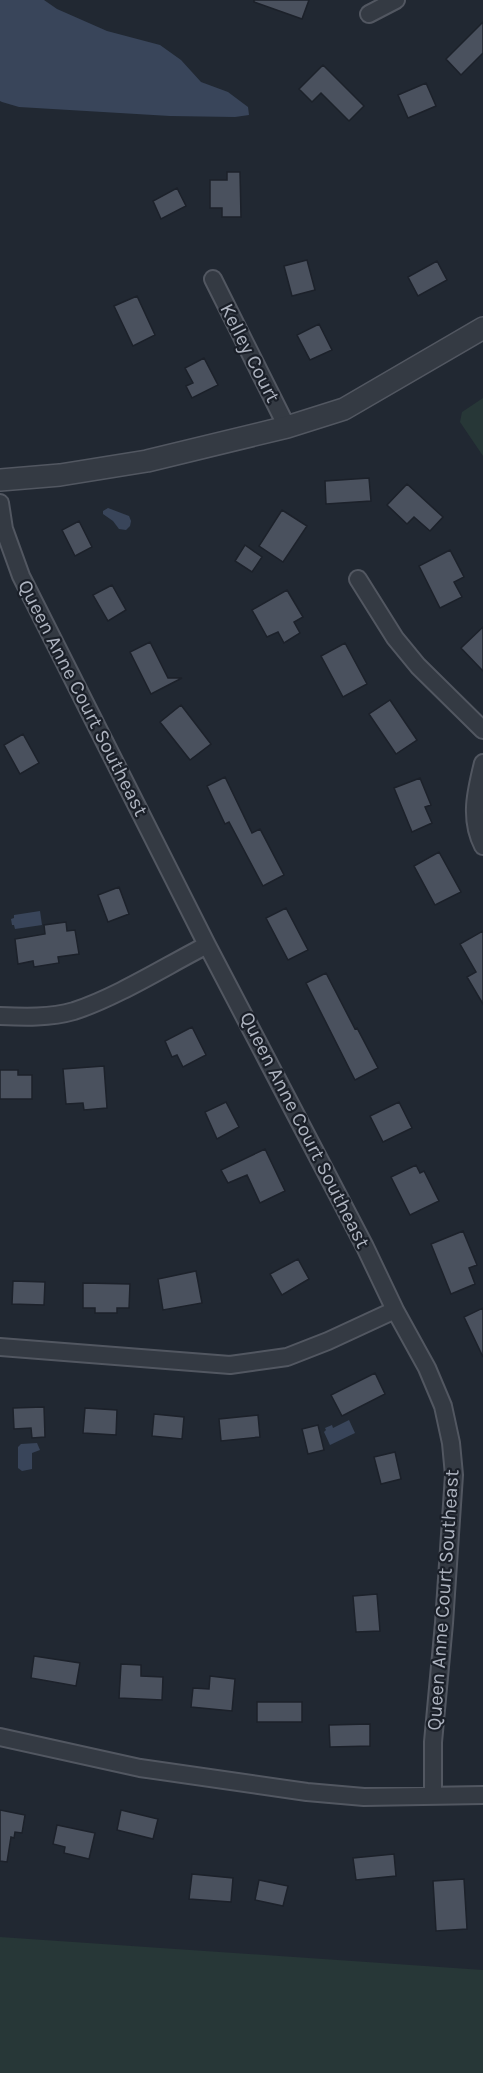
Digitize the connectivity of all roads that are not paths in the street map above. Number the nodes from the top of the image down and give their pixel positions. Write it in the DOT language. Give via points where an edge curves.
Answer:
graph roads {
  1 [pos="396,0"];
  2 [pos="369,14"];
  3 [pos="213,279"];
  4 [pos="483,328"];
  5 [pos="287,427"];
  6 [pos="0,480"];
  7 [pos="0,503"];
  8 [pos="358,579"];
  9 [pos="483,730"];
  10 [pos="483,762"];
  11 [pos="483,846"];
  12 [pos="207,945"];
  13 [pos="0,1016"];
  14 [pos="395,1310"];
  15 [pos="0,1347"];
  16 [pos="0,1737"];
  17 [pos="433,1794"];
  18 [pos="483,1794"];
  1 -- 2 [label="street"];
  3 -- 5 [label="street, Kelley Court"];
  4 -- 5 [label="street" via="344,409"];
  5 -- 6 [label="street" via="147,461"];
  7 -- 12 [label="street, Queen Anne Court Southeast" via="4,529 21,576"];
  8 -- 9 [label="street" via="395,638 418,666"];
  10 -- 11 [label="street" via="474,813"];
  12 -- 13 [label="street" via="73,1011 43,1017"];
  12 -- 14 [label="street, Queen Anne Court Southeast"];
  14 -- 15 [label="street" via="287,1357 231,1365"];
  14 -- 17 [label="street, Queen Anne Court Southeast" via="443,1406 454,1475 433,1742"];
  16 -- 17 [label="street" via="140,1768 235,1783 364,1797"];
  17 -- 18 [label="street"];
}
